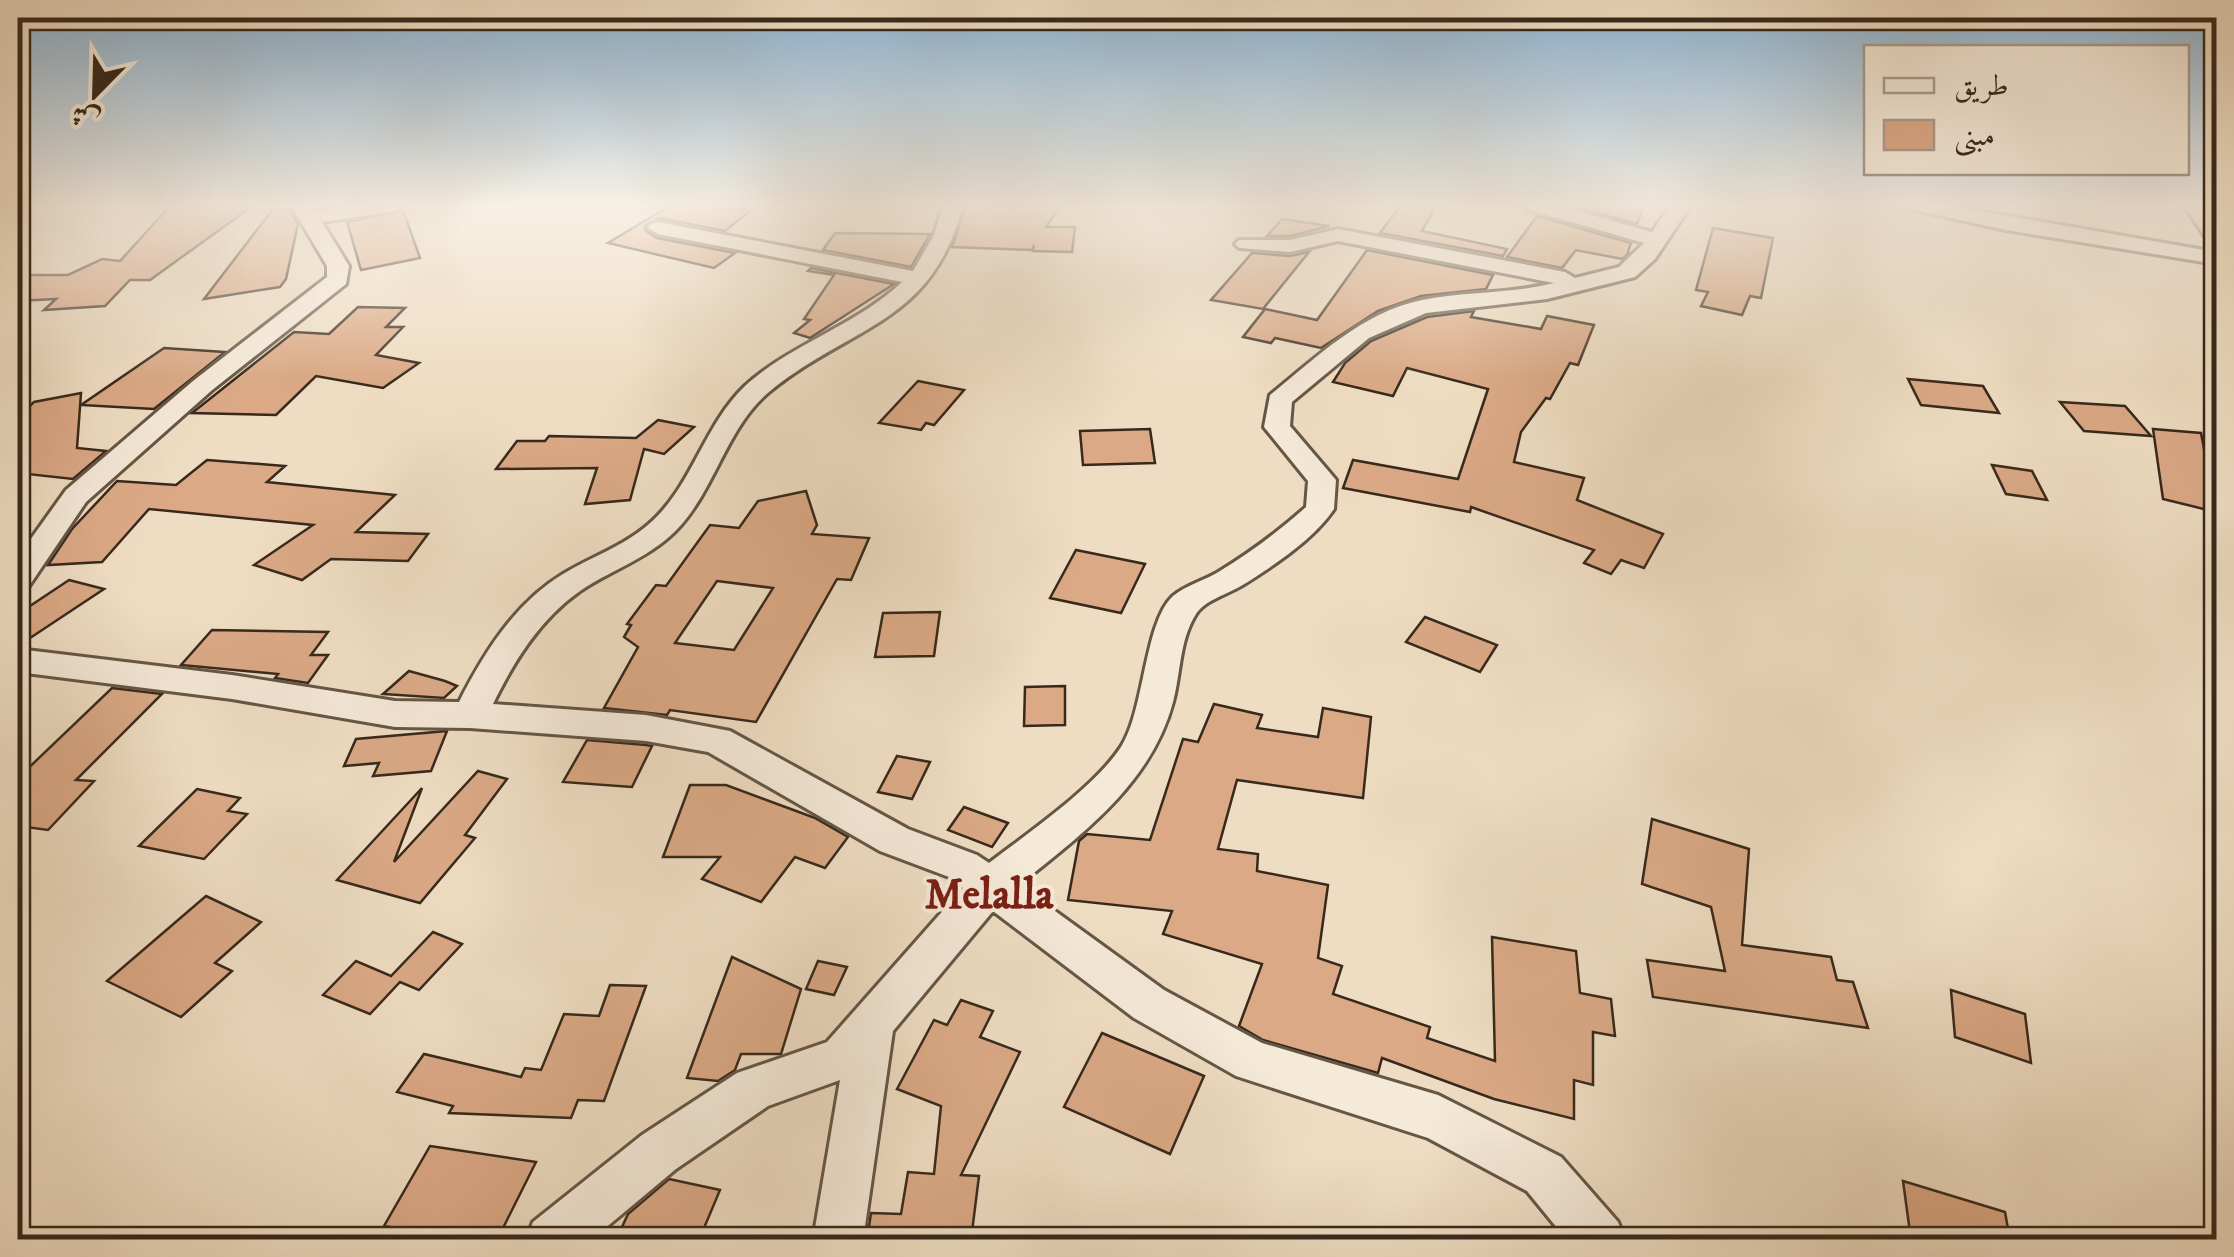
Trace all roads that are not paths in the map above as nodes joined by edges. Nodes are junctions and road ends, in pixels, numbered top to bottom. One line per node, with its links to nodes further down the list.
1 (337, 264): 8 (street)
2 (841, 264): 6 (street)
3 (931, 264): 6 (street)
4 (1487, 264): 7 (street)
5 (1635, 264): 7 (street)
6 (920, 279): 10 (street)
7 (1588, 283): 11 (street)
8 (18, 579)
9 (18, 661): 10 (street)
10 (470, 715): 11 (street)
11 (990, 886): 12 (street); 15 (street)
12 (872, 1023): 13 (street); 14 (street)
13 (551, 1240)
14 (838, 1240)
15 (1600, 1240)

